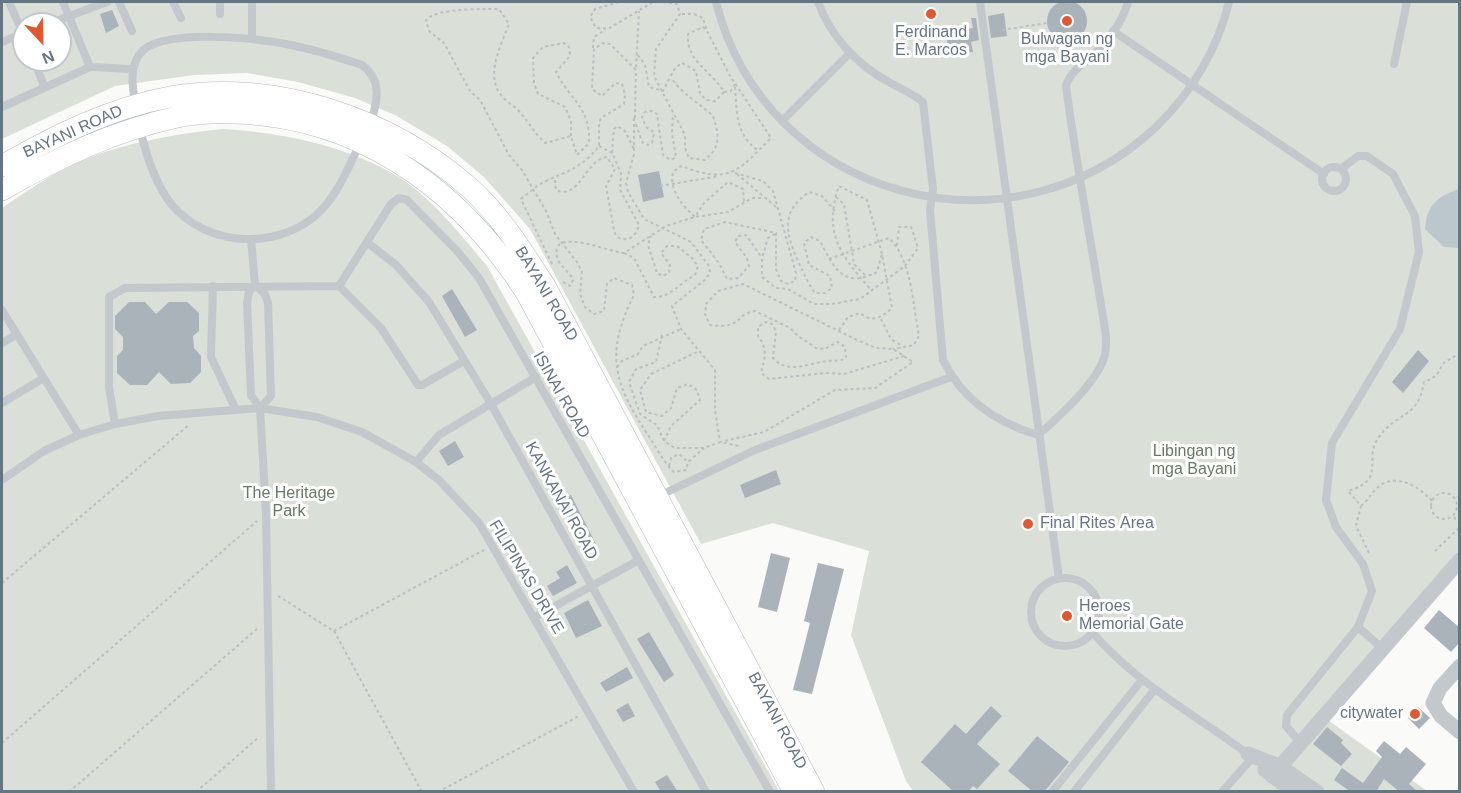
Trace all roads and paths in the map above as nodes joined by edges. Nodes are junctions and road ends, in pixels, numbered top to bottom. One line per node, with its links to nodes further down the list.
1 (107, 2): 18 (lane)
2 (118, 2): 24 (lane)
3 (173, 2): 19 (lane)
4 (220, 2): 16 (lane)
5 (252, 2): 27 (lane)
6 (619, 2): 22 (path)
7 (653, 2): 15 (path)
8 (663, 2): 17 (path)
9 (716, 2): 46 (lane)
10 (818, 2): 29 (lane)
11 (980, 2): 69 (lane)
12 (1128, 2): 26 (lane)
13 (1229, 2): 38 (lane)
14 (1407, 2): 31 (lane)
15 (639, 12): 22 (path); 30 (path)
16 (220, 14)
17 (681, 14): 25 (path); 40 (path)
18 (72, 16)
19 (181, 18)
20 (1047, 23): 23 (path)
21 (72, 24): 32 (lane)
22 (608, 28): 28 (path)
23 (1002, 30)
24 (132, 31)
25 (708, 31): 37 (path); 41 (path)
26 (1113, 31): 38 (lane); 61 (lane)
27 (252, 39): 33 (lane); 47 (lane)
28 (594, 49): 34 (path); 51 (path)
29 (850, 53): 46 (lane); 68 (lane)
30 (637, 54): 34 (path); 40 (path)
31 (1394, 64)
32 (90, 67): 33 (lane); 39 (lane)
33 (133, 69): 42 (lane)
34 (636, 70): 45 (path)
35 (39, 72): 39 (lane)
36 (672, 78): 40 (path); 41 (path); 44 (path)
37 (735, 84): 41 (path); 53 (path); 53 (path)
38 (1193, 84): 58 (lane); 61 (lane)
39 (44, 86): 43 (lane)
40 (663, 91): 44 (path)
41 (724, 93)
42 (135, 106): 47 (main road, BAYANI ROAD); 48 (street); 55 (main road, BAYANI ROAD)
43 (2, 107)
44 (673, 113): 45 (path)
45 (634, 118): 52 (path)
46 (782, 121): 68 (lane)
47 (370, 123): 50 (street); 129 (main road, BAYANI ROAD)
48 (140, 128): 50 (main road, BAYANI ROAD); 65 (main road, BAYANI ROAD); 77 (lane)
49 (571, 136): 49 (path); 64 (path)
50 (361, 142): 77 (lane); 168 (main road, BAYANI ROAD)
51 (600, 146): 54 (path); 60 (path)
52 (634, 149): 54 (path); 74 (path)
53 (759, 151): 57 (path)
54 (612, 153): 60 (path)
55 (2, 166)
56 (1341, 169): 58 (lane); 58 (lane); 146 (lane)
57 (735, 173): 59 (path); 67 (path); 71 (path)
58 (1324, 174)
59 (722, 175): 62 (path); 62 (path)
60 (554, 179): 64 (path)
61 (1080, 179): 69 (lane); 120 (lane)
62 (672, 183): 63 (path); 73 (path)
63 (660, 186)
64 (533, 189): 80 (path); 80 (path)
65 (2, 190)
66 (835, 197): 72 (path); 78 (path); 82 (path)
67 (766, 198): 70 (path); 71 (path)
68 (931, 198): 69 (lane); 111 (lane)
69 (1007, 199): 120 (lane)
70 (744, 204): 73 (path); 73 (path)
71 (778, 209): 75 (path)
72 (835, 211): 84 (path); 87 (path)
73 (695, 217): 74 (path)
74 (661, 230): 76 (path); 98 (path)
75 (776, 233): 86 (path); 86 (path)
76 (652, 235): 83 (path); 83 (path)
77 (251, 239): 92 (lane)
78 (879, 242): 81 (path); 82 (path); 85 (path)
79 (368, 243): 94 (lane, ISINAI ROAD); 108 (lane, KANKANAI ROAD); 110 (lane, ISINAI ROAD)
80 (561, 244): 83 (path); 109 (path)
81 (897, 246): 88 (path); 88 (path)
82 (850, 251): 84 (path); 89 (path)
83 (624, 253)
84 (841, 254): 87 (path); 90 (path)
85 (882, 254): 89 (path); 91 (path)
86 (762, 258): 95 (path)
87 (829, 259): 90 (path)
88 (905, 266): 91 (path); 103 (path)
89 (867, 277): 90 (path)
90 (861, 278): 95 (path)
91 (885, 280): 95 (path); 97 (path)
92 (255, 285): 93 (lane); 94 (lane); 115 (lane); 115 (lane)
93 (213, 286): 116 (lane); 118 (lane)
94 (339, 286): 108 (lane)
95 (871, 290)
96 (2, 310): 100 (lane)
97 (880, 318): 99 (path); 103 (path)
98 (681, 329): 101 (path); 105 (path)
99 (839, 330): 104 (path); 107 (path)
100 (16, 334): 102 (lane); 112 (lane)
101 (662, 335): 109 (path); 121 (path)
102 (2, 343)
103 (902, 346): 104 (path)
104 (893, 349): 107 (path)
105 (698, 351): 121 (path); 122 (path)
106 (1460, 353): 131 (path)
107 (904, 356): 122 (path)
108 (464, 361): 114 (lane, KANKANAI ROAD)
109 (616, 367): 127 (path)
110 (536, 377): 114 (lane); 137 (lane, ISINAI ROAD)
111 (951, 377): 120 (lane); 124 (lane)
112 (42, 380): 113 (lane); 119 (lane)
113 (2, 403)
114 (490, 404): 125 (lane); 142 (lane, KANKANAI ROAD)
115 (260, 408): 116 (lane, FILIPINAS DRIVE); 125 (lane, FILIPINAS DRIVE); 132 (lane)
116 (236, 410): 117 (lane, FILIPINAS DRIVE)
117 (205, 412): 118 (lane, FILIPINAS DRIVE); 141 (path)
118 (116, 424): 119 (lane, FILIPINAS DRIVE)
119 (79, 435): 128 (lane, FILIPINAS DRIVE)
120 (1038, 435): 140 (lane)
121 (664, 441): 123 (path)
122 (720, 442): 123 (path); 124 (path)
123 (704, 448): 126 (path)
124 (755, 450): 129 (lane)
125 (416, 462): 135 (lane, FILIPINAS DRIVE)
126 (688, 462): 127 (path); 127 (path)
127 (669, 466)
128 (2, 480)
129 (657, 496): 169 (main road, BAYANI ROAD)
130 (1431, 501): 131 (path); 133 (path); 133 (path)
131 (1361, 507): 139 (path)
132 (266, 513): 143 (lane); 156 (path)
133 (1453, 516): 134 (path)
134 (1460, 526): 136 (path)
135 (493, 545): 144 (lane, FILIPINAS DRIVE); 147 (path)
136 (1435, 551)
137 (639, 560): 142 (lane); 167 (lane, ISINAI ROAD)
138 (1460, 560): 149 (street)
139 (1369, 561)
140 (1059, 578): 148 (lane); 148 (lane)
141 (2, 583)
142 (593, 586): 144 (lane); 166 (lane, KANKANAI ROAD)
143 (267, 591): 145 (lane); 147 (path)
144 (535, 617): 153 (lane, FILIPINAS DRIVE)
145 (268, 620): 154 (lane); 160 (path)
146 (1359, 627): 149 (lane); 157 (lane)
147 (334, 631): 163 (path)
148 (1093, 633): 151 (lane)
149 (1382, 648): 157 (street)
150 (1460, 666): 155 (street)
151 (1141, 681): 152 (lane); 170 (lane)
152 (1154, 690): 158 (lane); 171 (lane)
153 (588, 711): 164 (path); 165 (lane, FILIPINAS DRIVE)
154 (270, 727): 161 (path); 162 (lane)
155 (1460, 732)
156 (2, 742)
157 (1300, 742): 159 (street)
158 (1251, 756): 159 (street); 172 (lane)
159 (1275, 771): 173 (street); 174 (street)
160 (69, 792)
161 (196, 792)
162 (271, 792)
163 (422, 792)
164 (438, 792)
165 (634, 792)
166 (706, 792)
167 (770, 792)
168 (794, 792)
169 (814, 792)
170 (1052, 792)
171 (1074, 792)
172 (1222, 792)
173 (1294, 792)
174 (1317, 792)

